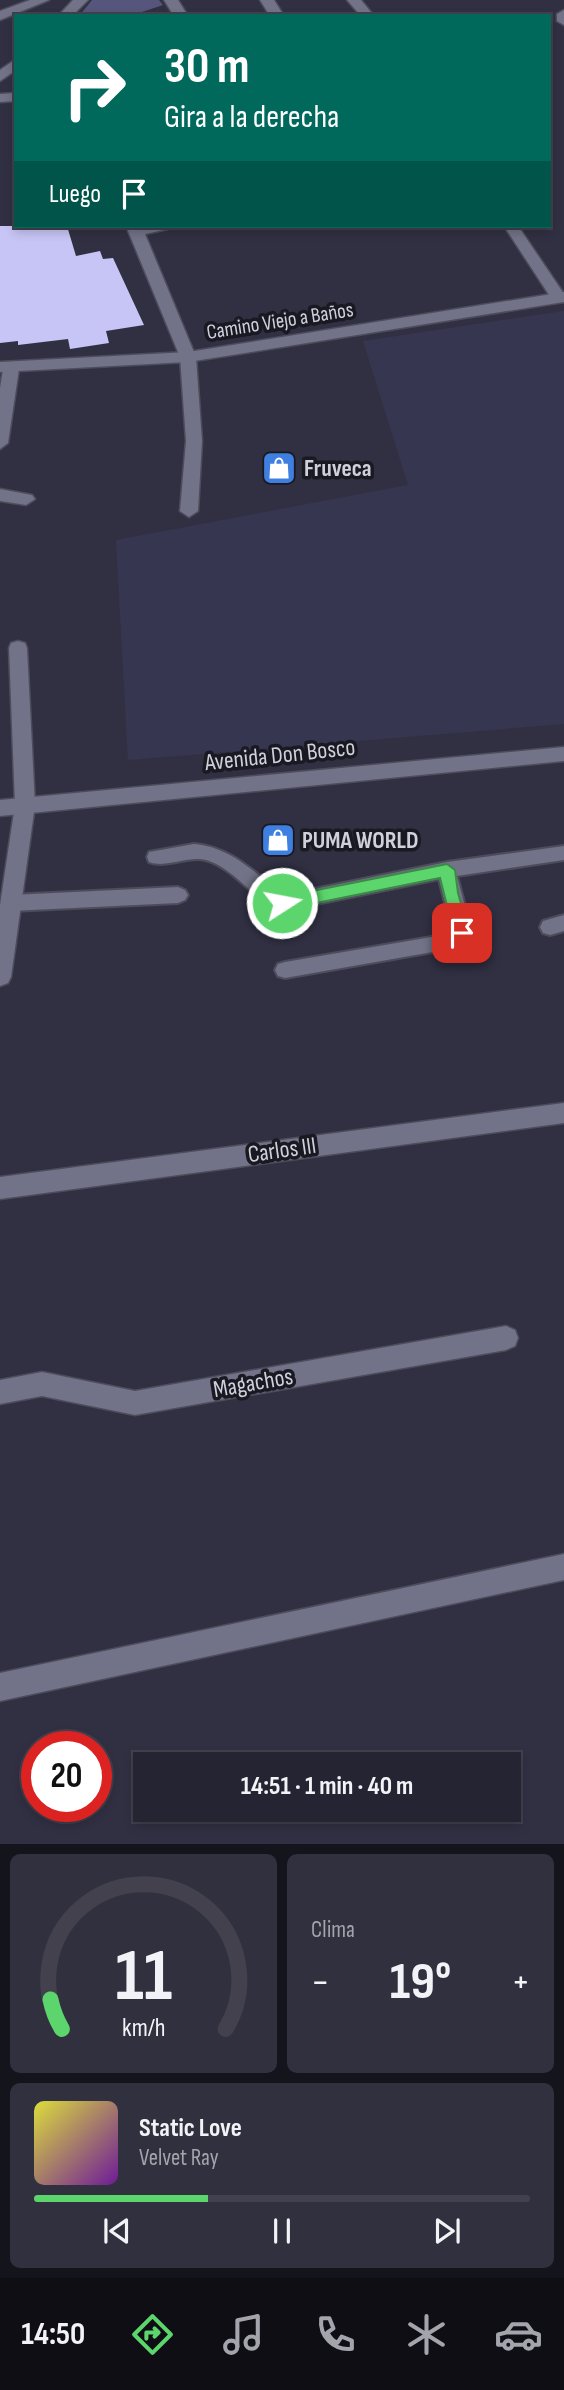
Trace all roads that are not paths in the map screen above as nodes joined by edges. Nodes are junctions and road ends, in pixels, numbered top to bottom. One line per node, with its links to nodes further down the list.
1 (42, 0): 7 (street)
2 (81, 0): 4 (street)
3 (354, 0): 5 (street)
4 (66, 14)
5 (366, 14)
6 (564, 14): 8 (street)
7 (0, 16)
8 (564, 21)
9 (14, 66): 10 (street)
10 (0, 77)
11 (512, 228): 13 (street)
12 (135, 229): 14 (street)
13 (561, 297): 14 (street, Camino Viejo a Baños)
14 (188, 357): 15 (street, Camino Viejo a Baños); 19 (street)
15 (6, 368): 16 (street)
16 (0, 443)
17 (0, 495): 18 (street)
18 (26, 499)
19 (189, 511)
20 (18, 648): 22 (street)
21 (563, 757): 22 (street, Avenida Don Bosco)
22 (25, 805): 23 (street, Avenida Don Bosco); 28 (street)
23 (0, 808)
24 (564, 853): 26 (lane)
25 (156, 857): 26 (lane)
26 (447, 870): 29 (lane)
27 (178, 895): 28 (lane)
28 (11, 903): 30 (street)
29 (285, 970)
30 (0, 977)
31 (564, 1113): 32 (street, Carlos III)
32 (0, 1188)
33 (506, 1338): 34 (street, Magachos)
34 (0, 1392)
35 (564, 1567): 36 (street)
36 (0, 1687)

